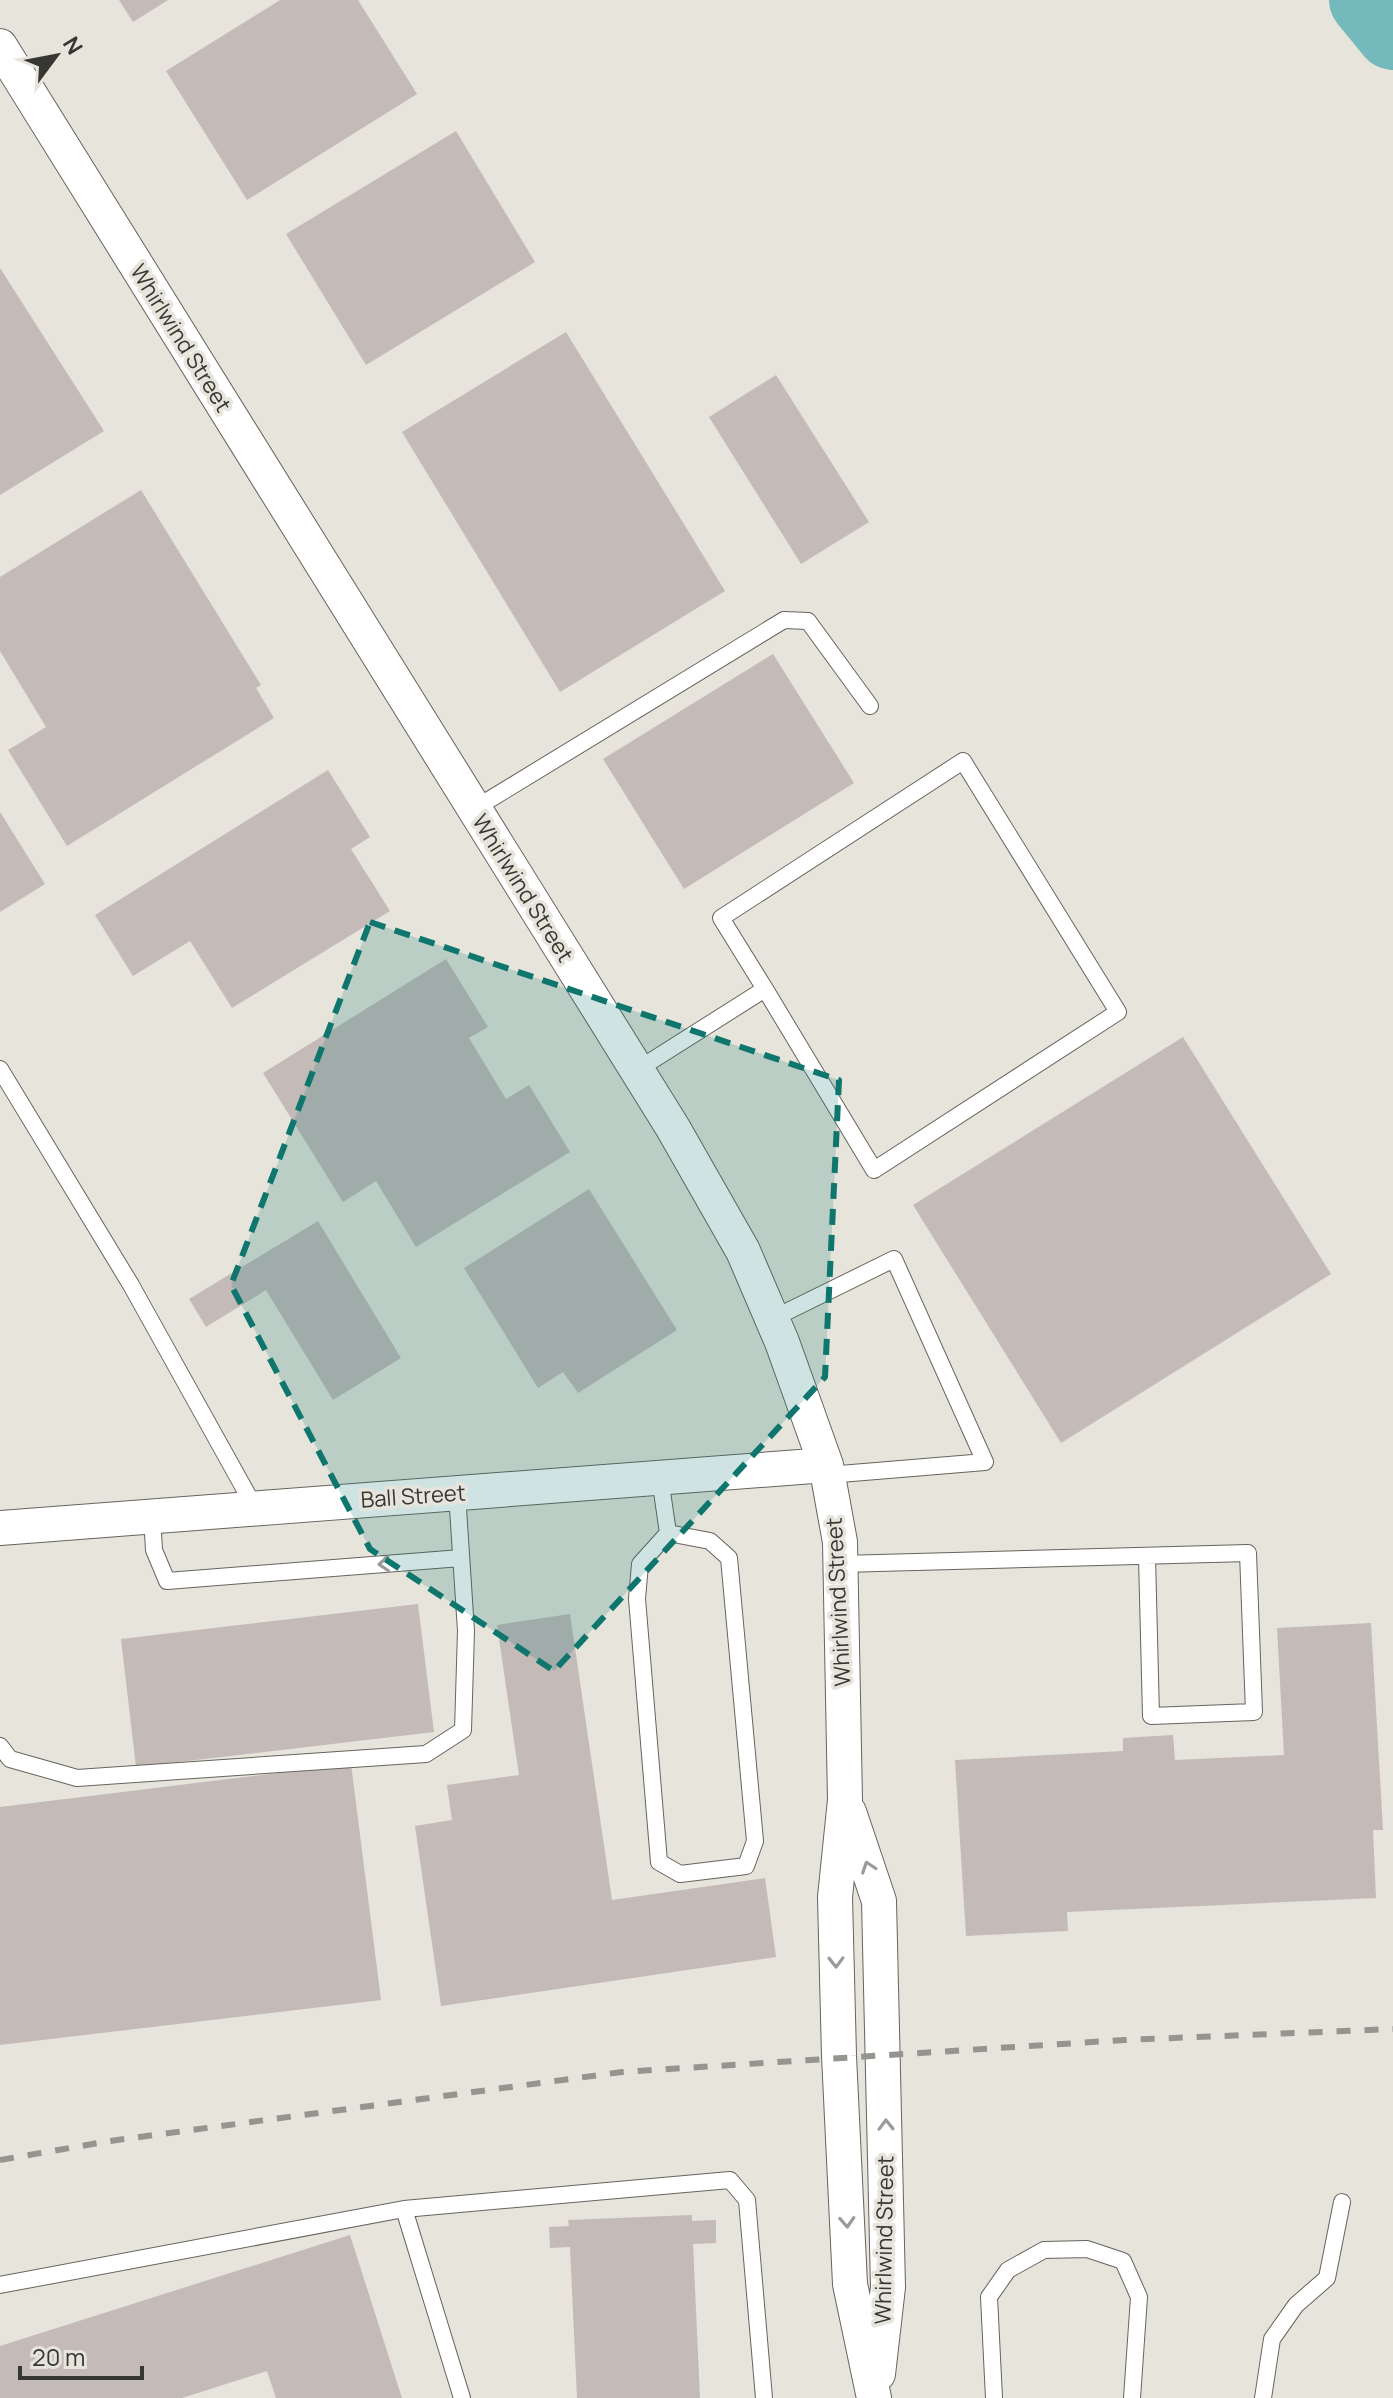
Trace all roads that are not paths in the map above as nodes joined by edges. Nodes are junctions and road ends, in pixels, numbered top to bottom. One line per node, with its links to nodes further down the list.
1 (0, 46): 3 (street, Whirlwind Street)
2 (870, 706): 3 (lane)
3 (474, 809): 6 (street, Whirlwind Street)
4 (765, 989): 4 (lane); 6 (lane)
5 (0, 1069): 11 (lane)
6 (637, 1070): 7 (street, Whirlwind Street)
7 (772, 1319): 8 (street, Whirlwind Street); 8 (lane)
8 (827, 1470): 9 (street, Ball Street); 17 (street, Whirlwind Street)
9 (660, 1478): 10 (street, Ball Street); 14 (lane)
10 (457, 1493): 11 (street, Ball Street); 16 (lane)
11 (255, 1508): 12 (street, Ball Street)
12 (152, 1516): 13 (street, Ball Street); 16 (lane, one-way to 12)
13 (0, 1528)
14 (668, 1533): 14 (lane)
15 (1147, 1557): 15 (lane); 17 (lane)
16 (461, 1558): 18 (lane)
17 (841, 1564): 19 (street, Whirlwind Street)
18 (0, 1746)
19 (845, 1800): 25 (street, Whirlwind Street, one-way to 25); 25 (street, Whirlwind Street, one-way to 19)
20 (1342, 2202): 28 (lane)
21 (404, 2209): 22 (lane); 23 (lane); 24 (lane)
22 (0, 2285)
23 (462, 2398)
24 (764, 2398)
25 (875, 2398)
26 (994, 2398): 27 (lane)
27 (1132, 2398)
28 (1263, 2398)

